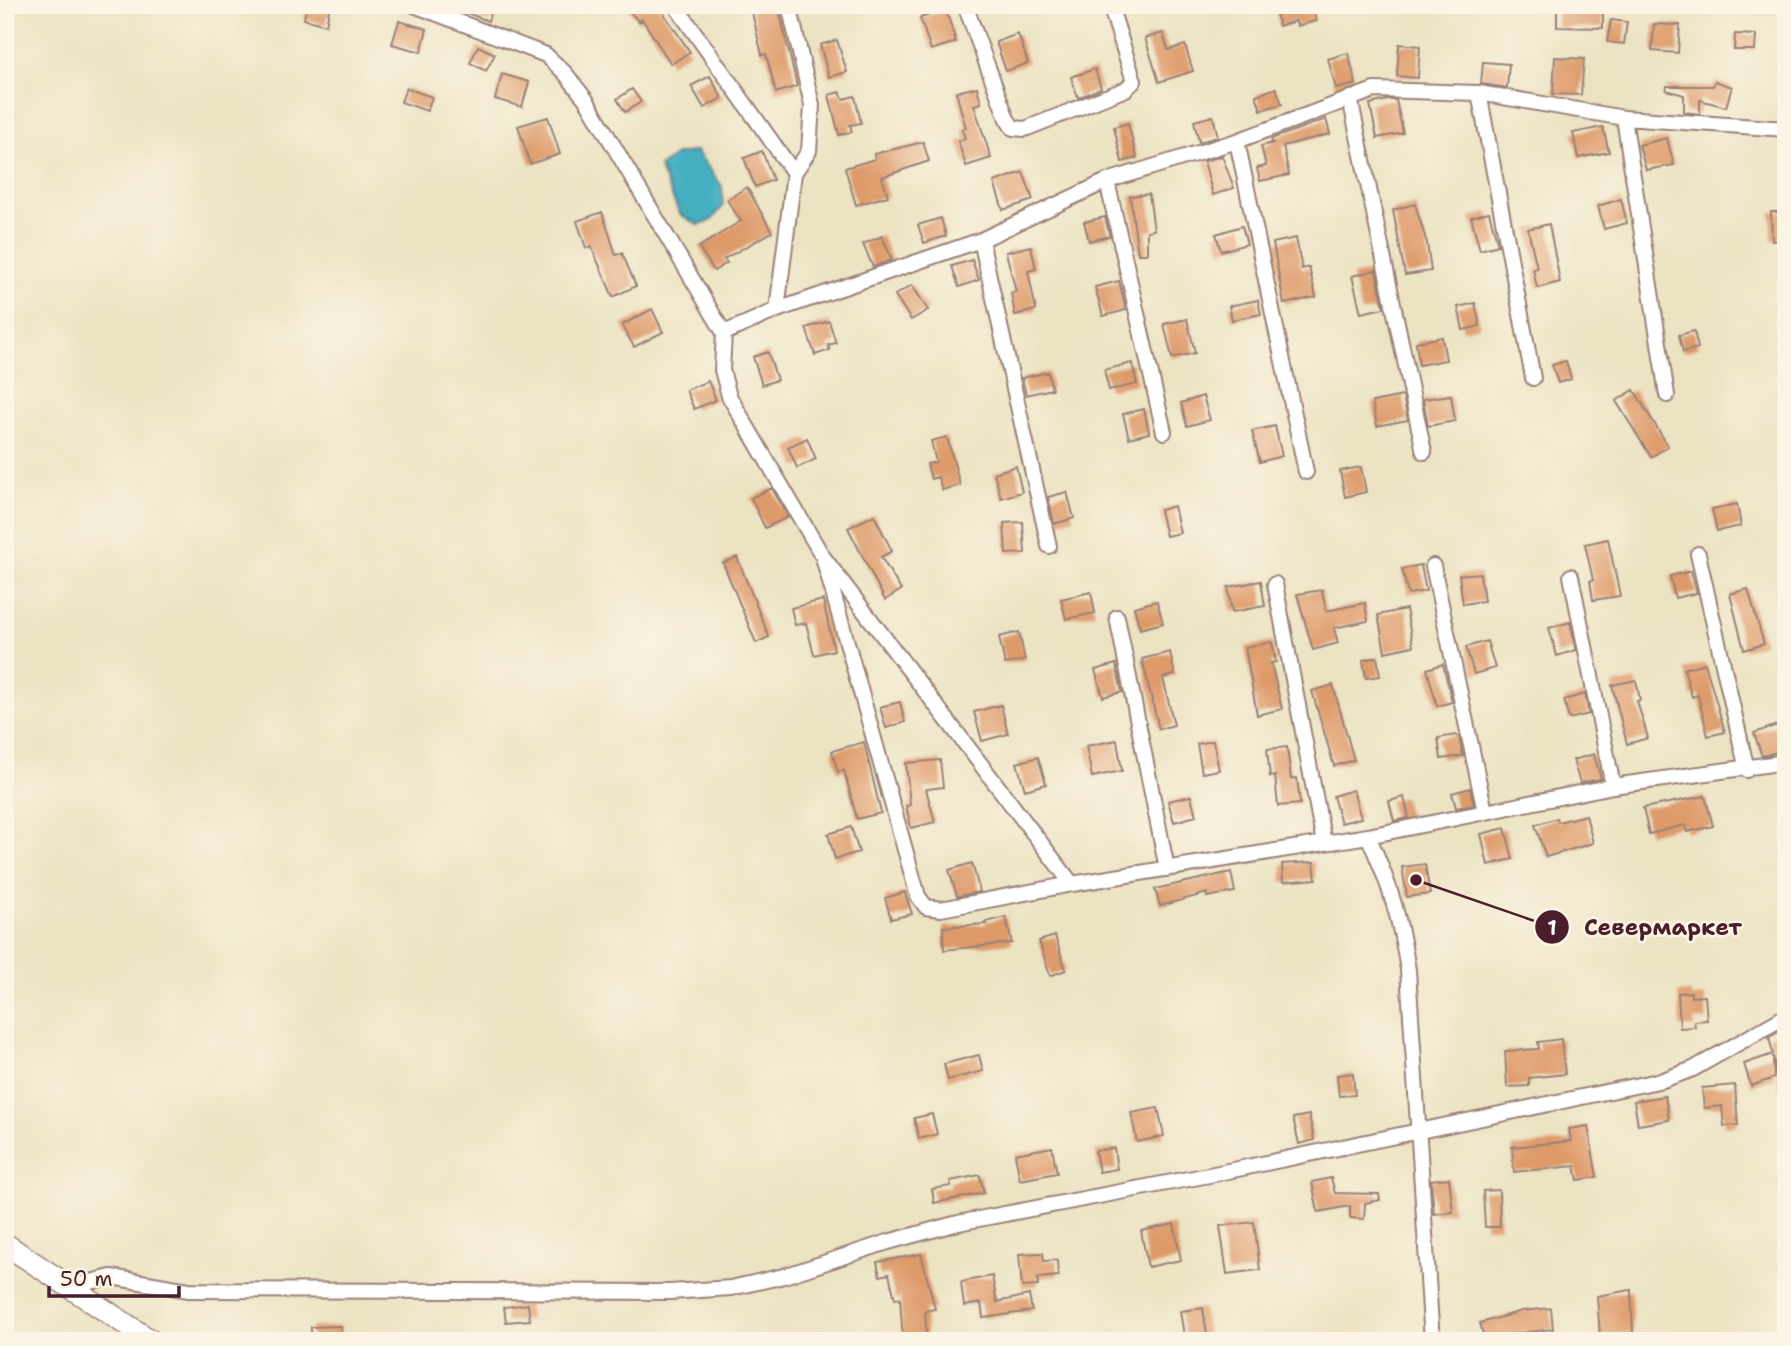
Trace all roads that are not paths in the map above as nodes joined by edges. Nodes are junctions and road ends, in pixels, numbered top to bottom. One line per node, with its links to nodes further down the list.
1 (414, 5): 15 (street)
2 (675, 5): 11 (street)
3 (789, 5): 11 (street)
4 (965, 5): 5 (street)
5 (1110, 5)
6 (1479, 93): 7 (street); 8 (street); 16 (street)
7 (1350, 98): 10 (street); 19 (street)
8 (1623, 118): 9 (street); 17 (street)
9 (1786, 129)
10 (1237, 141): 12 (street); 20 (street)
11 (794, 173): 14 (street)
12 (1107, 181): 13 (street); 18 (street)
13 (981, 240): 14 (street); 21 (street)
14 (777, 310): 15 (street)
15 (724, 333): 23 (street)
16 (1533, 378)
17 (1667, 395)
18 (1164, 432)
19 (1424, 452)
20 (1306, 472)
21 (1049, 546)
22 (1698, 554): 29 (street)
23 (823, 557): 35 (street); 35 (street)
24 (1433, 566): 31 (street)
25 (1571, 576): 30 (street)
26 (1275, 584): 33 (street)
27 (1117, 617): 34 (street)
28 (1786, 762): 29 (street)
29 (1747, 770): 30 (street)
30 (1613, 786): 31 (street)
31 (1485, 812): 32 (street)
32 (1368, 836): 33 (street); 37 (street)
33 (1324, 843): 34 (street)
34 (1167, 869): 35 (street)
35 (1072, 884)
36 (1786, 1016): 37 (street)
37 (1419, 1129): 39 (street); 41 (street)
38 (5, 1244): 39 (street)
39 (71, 1287): 40 (street)
40 (151, 1341)
41 (1432, 1341)

